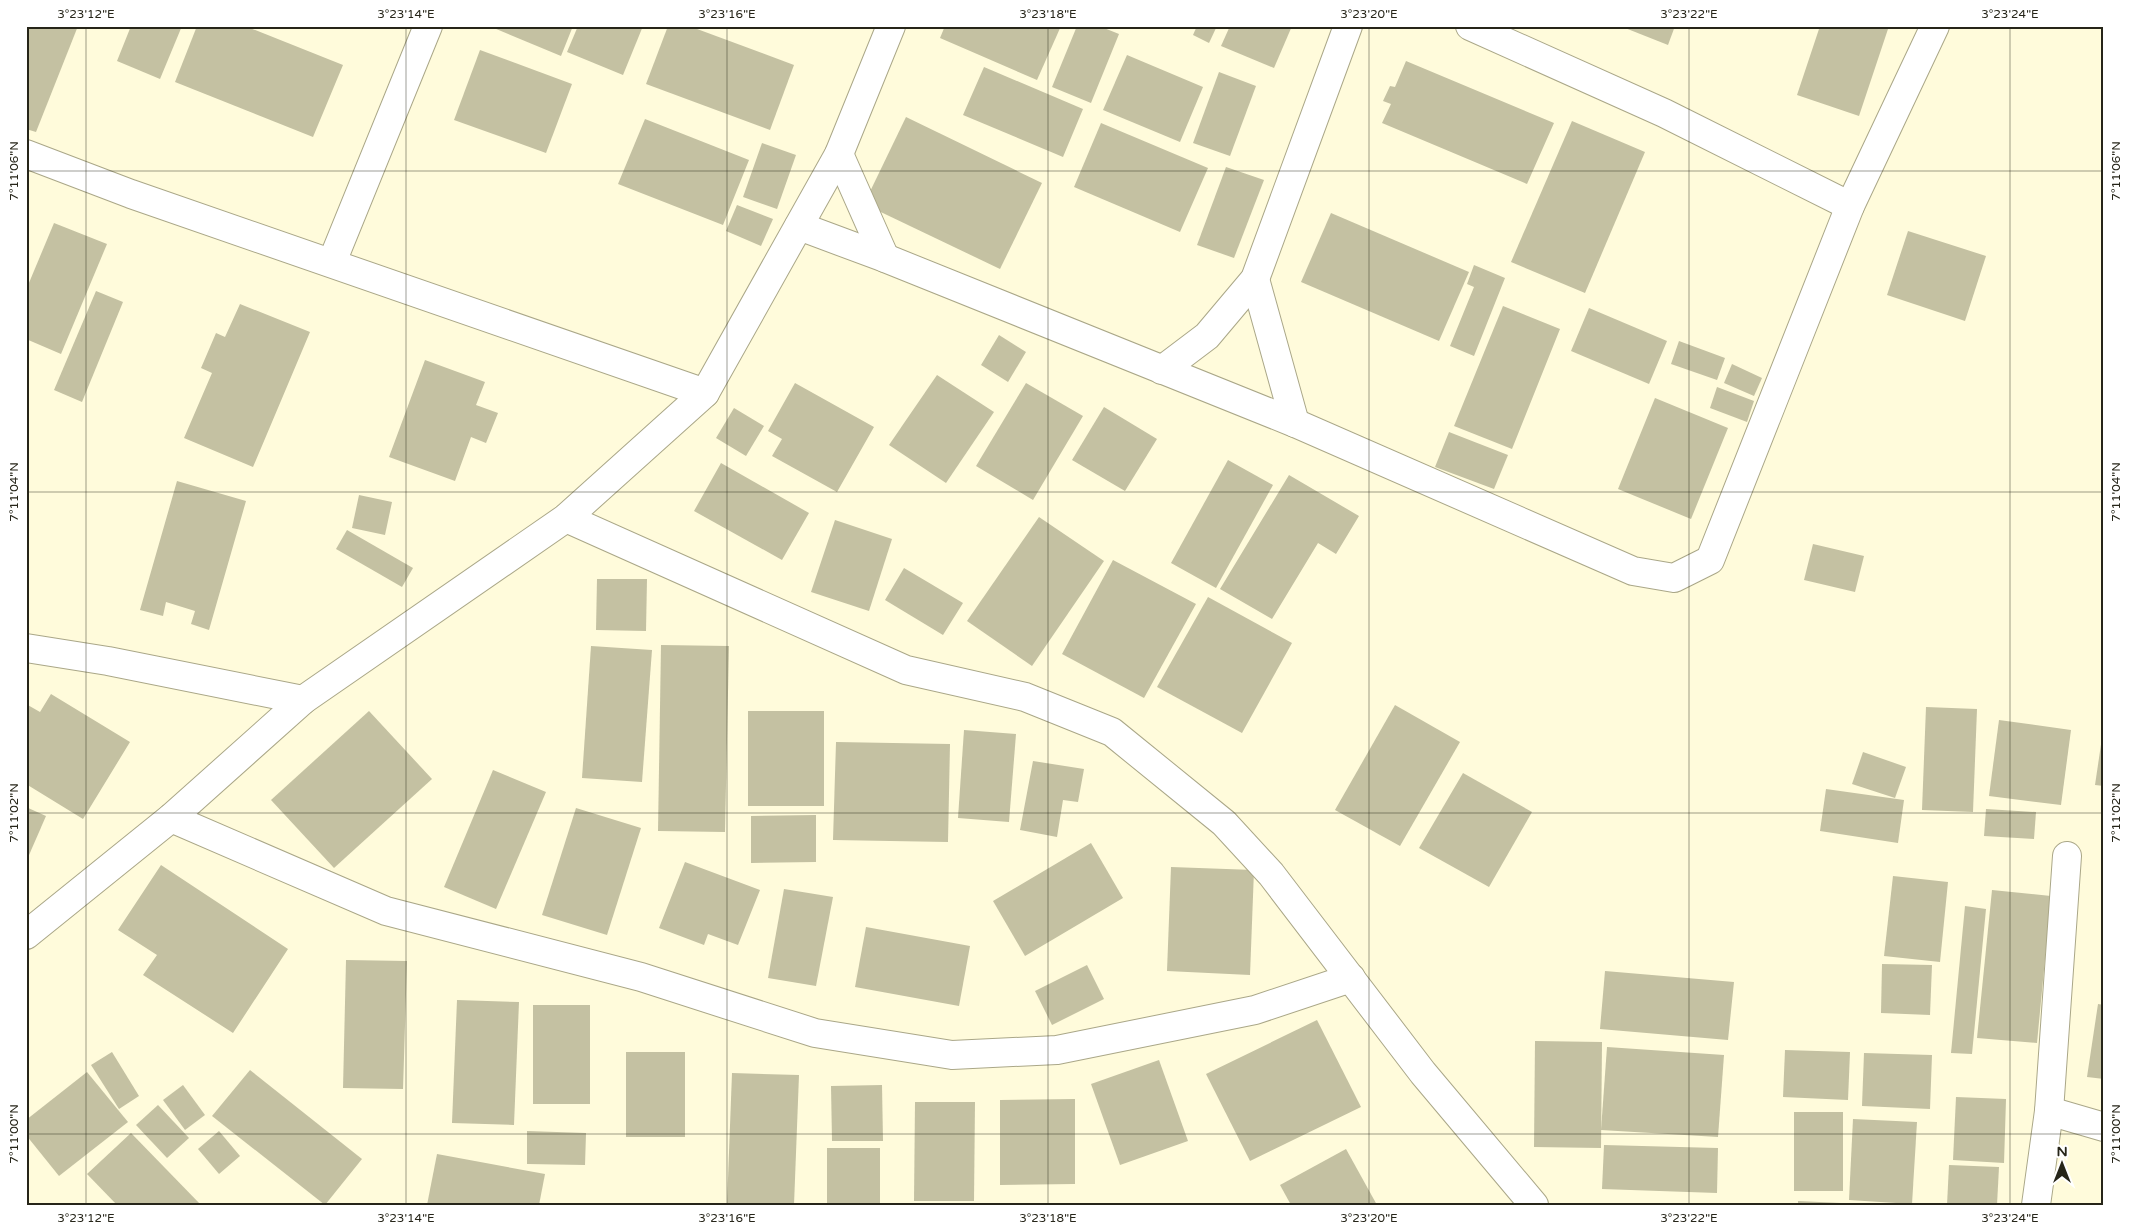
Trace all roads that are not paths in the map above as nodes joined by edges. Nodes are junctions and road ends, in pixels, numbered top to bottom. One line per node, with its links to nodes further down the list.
1 (428, 26): 11 (street)
2 (891, 26): 7 (street)
3 (1348, 26): 12 (street)
4 (1470, 26): 8 (street)
5 (1935, 26): 8 (street)
6 (26, 154): 11 (street)
7 (839, 154): 9 (street); 10 (street)
8 (1850, 206): 15 (street)
9 (799, 226): 10 (street); 14 (street)
10 (885, 258): 13 (street)
11 (332, 262): 14 (street)
12 (1255, 279): 13 (street); 15 (street)
13 (1162, 370): 15 (street)
14 (705, 393): 16 (street)
15 (1295, 423)
16 (566, 518): 18 (street); 22 (street)
17 (26, 648): 18 (street)
18 (303, 700): 19 (street)
19 (171, 818): 21 (street); 22 (street)
20 (2067, 856): 23 (street)
21 (26, 935)
22 (1351, 978): 25 (street)
23 (2049, 1110): 24 (street); 26 (street)
24 (2104, 1127)
25 (1534, 1205)
26 (2036, 1205)

